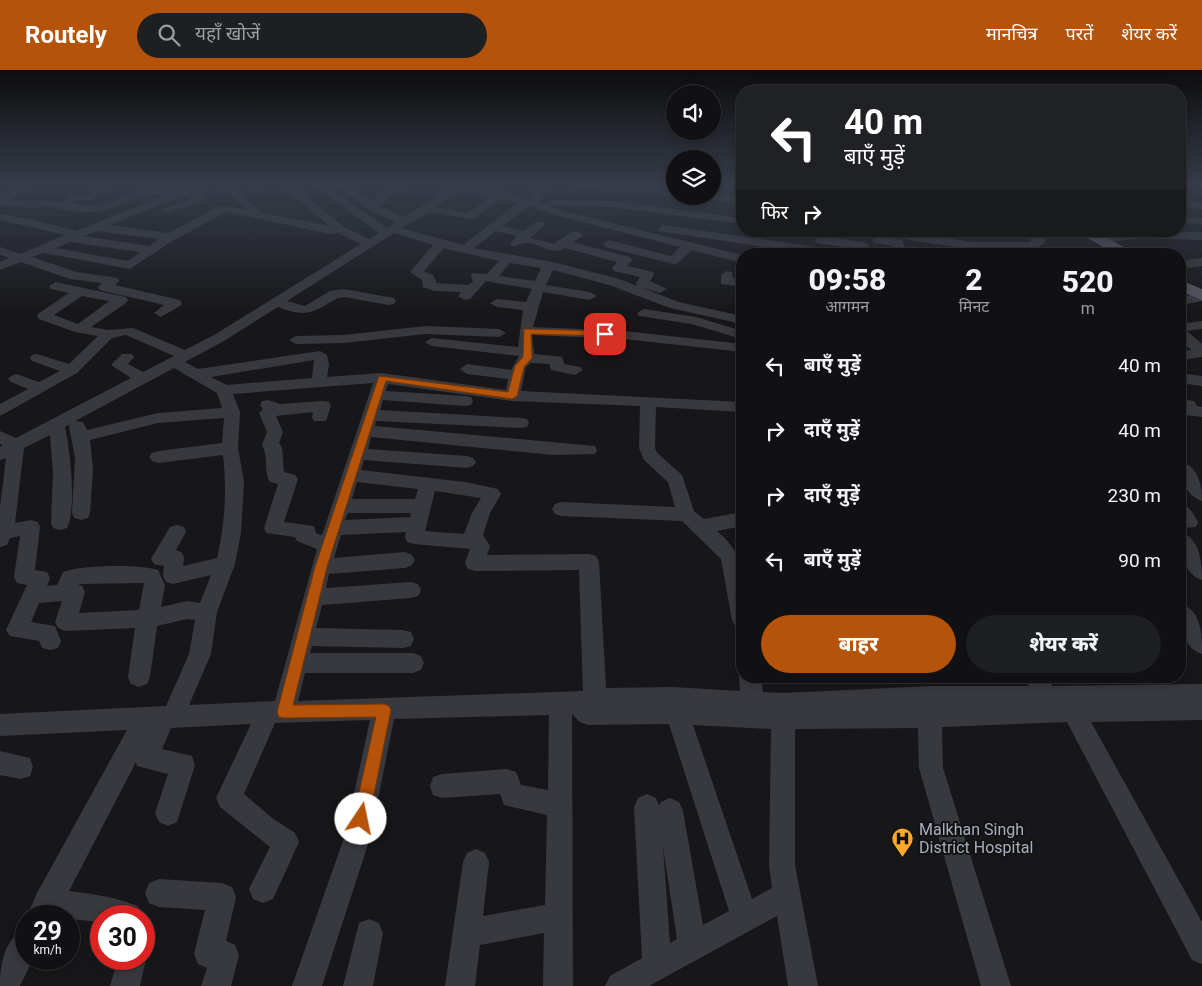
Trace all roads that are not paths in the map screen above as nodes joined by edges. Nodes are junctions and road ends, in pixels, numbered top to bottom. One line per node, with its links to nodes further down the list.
1 (45, 227): 14 (street)
2 (95, 227): 14 (street)
3 (116, 227): 15 (street)
4 (189, 227): 15 (street)
5 (313, 227): 12 (street)
6 (337, 227): 12 (street)
7 (494, 227): 13 (street); 40 (street)
8 (514, 227): 13 (street)
9 (525, 227): 16 (street)
10 (613, 227): 32 (street)
11 (395, 228): 29 (street); 30 (street)
12 (340, 229): 29 (street)
13 (511, 231): 16 (street)
14 (73, 236): 39 (street); 41 (street)
15 (170, 237): 41 (street)
16 (523, 237): 32 (street); 46 (street)
17 (772, 237): 28 (street)
18 (777, 237): 28 (street)
19 (860, 237): 37 (street)
20 (917, 237): 38 (street)
21 (926, 237): 34 (street)
22 (970, 237): 34 (street)
23 (1038, 237): 34 (street)
24 (1086, 237): 35 (main road)
25 (1092, 237): 35 (main road)
26 (1147, 237): 35 (street)
27 (1171, 237): 31 (street)
28 (789, 241): 33 (street); 36 (street)
29 (369, 243): 65 (street)
30 (441, 244): 40 (street); 60 (street)
31 (1200, 244)
32 (688, 246): 44 (street)
33 (864, 246)
34 (971, 246)
35 (1109, 247)
36 (815, 248)
37 (900, 248)
38 (925, 248)
39 (44, 249): 41 (street); 45 (street)
40 (465, 249): 46 (street)
41 (151, 250)
42 (0, 251): 45 (street)
43 (572, 251): 69 (street)
44 (736, 257)
45 (21, 258): 50 (street); 70 (street)
46 (502, 258): 49 (street); 52 (street)
47 (1202, 262): 48 (street)
48 (1186, 264)
49 (549, 265): 56 (street); 67 (street)
50 (0, 266)
51 (726, 275): 54 (street)
52 (490, 278): 56 (street); 60 (street)
53 (1186, 281): 58 (main road)
54 (736, 282)
55 (56, 286): 59 (street)
56 (538, 286): 61 (street); 68 (street)
57 (1186, 287): 62 (main road)
58 (1202, 289)
59 (80, 291): 77 (street); 77 (street)
60 (467, 293)
61 (590, 296)
62 (1202, 296): 63 (street)
63 (1186, 300)
64 (389, 301): 65 (street)
65 (276, 302): 90 (street)
66 (497, 303): 68 (street)
67 (675, 305): 72 (street); 73 (street)
68 (531, 307): 76 (street)
69 (736, 309)
70 (161, 313)
71 (644, 313): 73 (street)
72 (736, 319)
73 (691, 320): 81 (street)
74 (474, 322): 76 (street)
75 (1202, 325): 78 (street)
76 (515, 328): 79 (street); 84 (street); 86 (street)
77 (80, 329): 80 (street)
78 (1186, 329)
79 (426, 330): 83 (street); 86 (street)
80 (108, 334): 90 (street); 92 (street)
81 (736, 334)
82 (1186, 336): 85 (street)
83 (296, 340)
84 (736, 347)
85 (1202, 353): 87 (street)
86 (526, 355): 94 (street); 97 (street)
87 (1186, 355)
88 (127, 357): 98 (street)
89 (37, 358): 92 (street)
90 (180, 359): 95 (street); 98 (street)
91 (467, 369): 97 (street)
92 (72, 370): 104 (street)
93 (268, 370): 96 (street)
94 (575, 370)
95 (198, 374): 96 (street); 102 (street)
96 (320, 374): 99 (street); 102 (street); 105 (street)
97 (517, 375): 107 (street)
98 (144, 378): 115 (street)
99 (382, 378): 106 (street); 107 (street)
100 (16, 379): 104 (street)
101 (1202, 380): 103 (street)
102 (228, 384): 105 (street); 113 (street)
103 (1186, 387)
104 (41, 388): 112 (street)
105 (258, 389): 111 (street)
106 (377, 396): 107 (street); 119 (street)
107 (518, 400): 109 (street)
108 (1186, 400): 114 (street)
109 (648, 401): 110 (street); 139 (street)
110 (736, 407)
111 (278, 409): 116 (street); 146 (street)
112 (0, 411)
113 (232, 412): 123 (street); 125 (street)
114 (1202, 412)
115 (73, 416): 121 (street); 123 (street)
116 (320, 417)
117 (1186, 420): 118 (street)
118 (1202, 422)
119 (369, 423): 120 (street); 126 (street); 128 (street)
120 (521, 423)
121 (56, 424): 124 (street); 141 (street)
122 (0, 437): 124 (street)
123 (81, 437): 138 (street)
124 (16, 445): 127 (street); 145 (street)
125 (230, 448): 129 (street); 150 (street)
126 (589, 450)
127 (0, 454)
128 (358, 454): 130 (street); 131 (street)
129 (158, 457)
130 (467, 462)
131 (352, 475): 133 (street); 135 (street)
132 (1186, 475): 134 (street)
133 (428, 484): 136 (street); 171 (street)
134 (1202, 494)
135 (341, 506): 136 (street); 146 (street)
136 (421, 506): 142 (street)
137 (561, 509): 139 (street)
138 (81, 513)
139 (686, 514): 143 (street)
140 (736, 520): 143 (street)
141 (60, 523)
142 (417, 524): 146 (street); 147 (street)
143 (699, 527): 153 (street)
144 (178, 532): 150 (street)
145 (1, 536): 156 (street)
146 (331, 537): 151 (street)
147 (468, 542)
148 (1186, 548): 152 (street)
149 (405, 560): 151 (street)
150 (225, 564): 158 (street)
151 (321, 567): 157 (street)
152 (1202, 572)
153 (736, 588)
154 (411, 590): 157 (street)
155 (64, 593): 156 (street); 159 (street); 159 (street)
156 (32, 595): 163 (street)
157 (314, 597): 161 (street)
158 (207, 612): 159 (street); 179 (street)
159 (148, 619): 167 (street)
160 (1186, 621): 164 (street)
161 (304, 637): 162 (street); 165 (street)
162 (403, 639)
163 (50, 641)
164 (1202, 646)
165 (298, 663): 166 (street); 178 (street)
166 (413, 663)
167 (139, 677)
168 (751, 683): 172 (street)
169 (1055, 695): 170 (street); 174 (street); 174 (street); 175 (street); 194 (street)
170 (1202, 695)
171 (577, 702): 173 (street); 176 (street); 182 (street)
172 (753, 703): 173 (street); 177 (street)
173 (675, 706): 177 (street); 190 (street)
174 (932, 707): 177 (street); 207 (street)
175 (1202, 709)
176 (384, 710): 178 (street); 201 (street)
177 (782, 711): 187 (street)
178 (276, 712): 179 (street); 185 (street)
179 (161, 717): 180 (street); 183 (street); 188 (street)
180 (0, 725)
181 (442, 786): 182 (street)
182 (558, 804): 189 (street)
183 (168, 813)
184 (476, 862): 192 (street)
185 (263, 889)
186 (159, 893): 200 (street)
187 (787, 895): 190 (street); 206 (street)
188 (47, 905)
189 (558, 917): 192 (street); 204 (street)
190 (745, 918): 193 (street)
191 (369, 933): 202 (street)
192 (466, 933): 203 (street)
193 (692, 947): 196 (street); 196 (street)
194 (1202, 950)
195 (15, 964): 198 (street)
196 (657, 966): 205 (street)
197 (129, 970): 199 (street)
198 (4, 986)
199 (124, 986)
200 (216, 986)
201 (307, 986)
202 (358, 986)
203 (460, 986)
204 (558, 986)
205 (620, 986)
206 (804, 986)
207 (996, 986)

